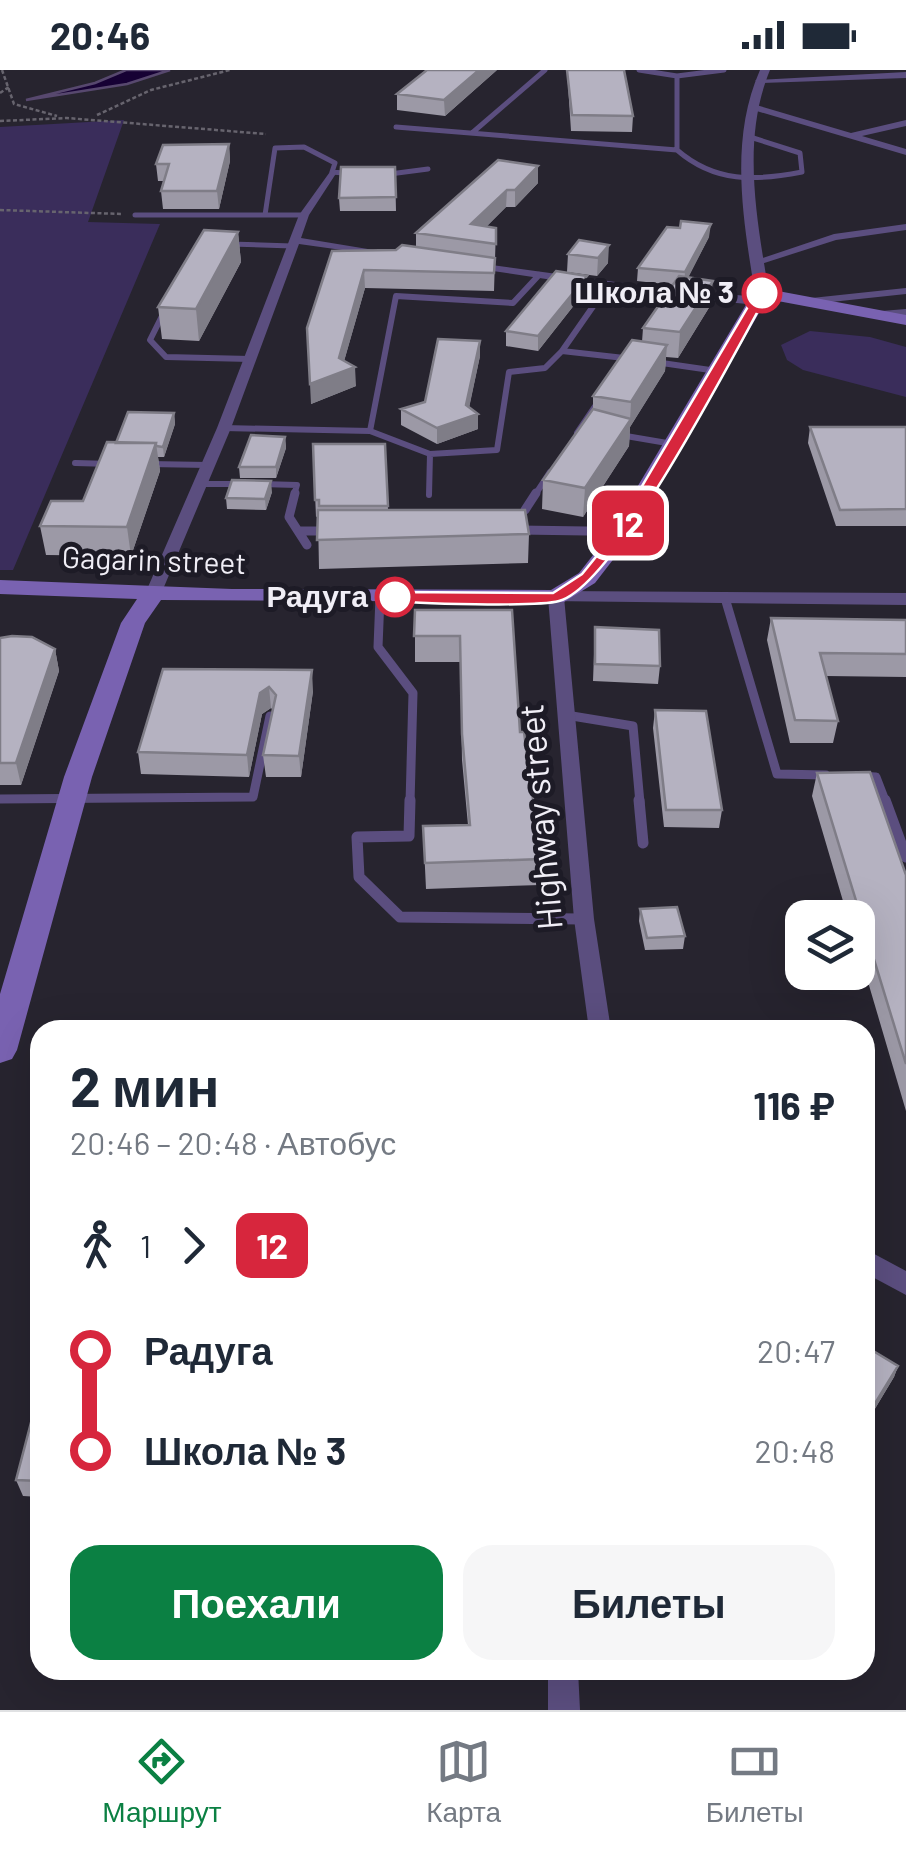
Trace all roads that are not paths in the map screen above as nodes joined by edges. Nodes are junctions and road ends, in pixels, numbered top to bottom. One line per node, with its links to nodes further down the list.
1 (545, 70): 10 (lane)
2 (638, 70): 6 (lane)
3 (724, 70): 6 (lane)
4 (762, 75): 5 (street); 7 (street)
5 (906, 75)
6 (677, 76): 13 (lane)
7 (753, 107): 11 (street); 12 (street)
8 (906, 123): 11 (street)
9 (396, 127): 10 (lane)
10 (472, 133): 13 (lane)
11 (852, 135): 14 (street)
12 (750, 137): 17 (street); 17 (lane)
13 (677, 150): 17 (lane)
14 (906, 152)
15 (428, 169): 16 (lane)
16 (332, 172): 18 (lane); 20 (street)
17 (750, 182): 25 (street)
18 (265, 214): 19 (lane); 20 (lane)
19 (133, 215)
20 (304, 215): 22 (street)
21 (906, 227): 25 (street)
22 (294, 243): 23 (lane); 24 (street); 41 (street)
23 (218, 244)
24 (407, 256)
25 (758, 262): 31 (street)
26 (463, 264): 27 (street)
27 (539, 274): 28 (street); 47 (lane)
28 (608, 285): 30 (street); 39 (lane)
29 (906, 292): 32 (lane)
30 (670, 293): 31 (street); 34 (lane)
31 (760, 297): 32 (main road); 42 (main road)
32 (808, 301): 36 (main road)
33 (166, 308): 41 (lane)
34 (660, 309)
35 (906, 312): 36 (lane)
36 (880, 315): 37 (main road)
37 (906, 320)
38 (638, 342): 40 (lane)
39 (562, 351): 40 (lane); 52 (lane)
40 (627, 358): 42 (lane); 43 (lane)
41 (250, 359): 45 (street)
42 (718, 371): 51 (main road)
43 (618, 372)
44 (608, 386): 46 (lane)
45 (224, 428): 47 (lane); 55 (street)
46 (580, 428): 48 (lane); 50 (lane)
47 (370, 431): 52 (lane)
48 (599, 432)
49 (618, 435): 51 (lane)
50 (569, 445)
51 (676, 445): 62 (main road)
52 (430, 454): 57 (lane)
53 (558, 461): 58 (lane)
54 (75, 463): 55 (lane)
55 (208, 465): 56 (street)
56 (200, 484): 60 (lane); 65 (street)
57 (429, 496)
58 (525, 510)
59 (507, 530): 62 (lane)
60 (298, 531): 61 (lane); 63 (lane)
61 (336, 531)
62 (618, 539): 67 (main road)
63 (307, 545)
64 (0, 588): 65 (main road, Gagarin street)
65 (153, 594): 66 (main road, Gagarin street); 73 (main road)
66 (380, 597): 67 (main road, Gagarin street); 76 (lane)
67 (556, 598): 68 (street, Gagarin street); 70 (street, Highway street)
68 (725, 598): 69 (street, Gagarin street); 75 (lane)
69 (906, 599)
70 (566, 715): 74 (lane); 76 (street, Highway street)
71 (270, 716): 73 (lane)
72 (0, 799): 73 (lane)
73 (72, 800): 78 (main road)
74 (643, 842)
75 (906, 857)
76 (584, 919): 77 (street, Highway street)
77 (599, 1020)
78 (0, 1050)
79 (875, 1266): 80 (street)
80 (906, 1284)
81 (563, 1680): 82 (street)
82 (564, 1710)

